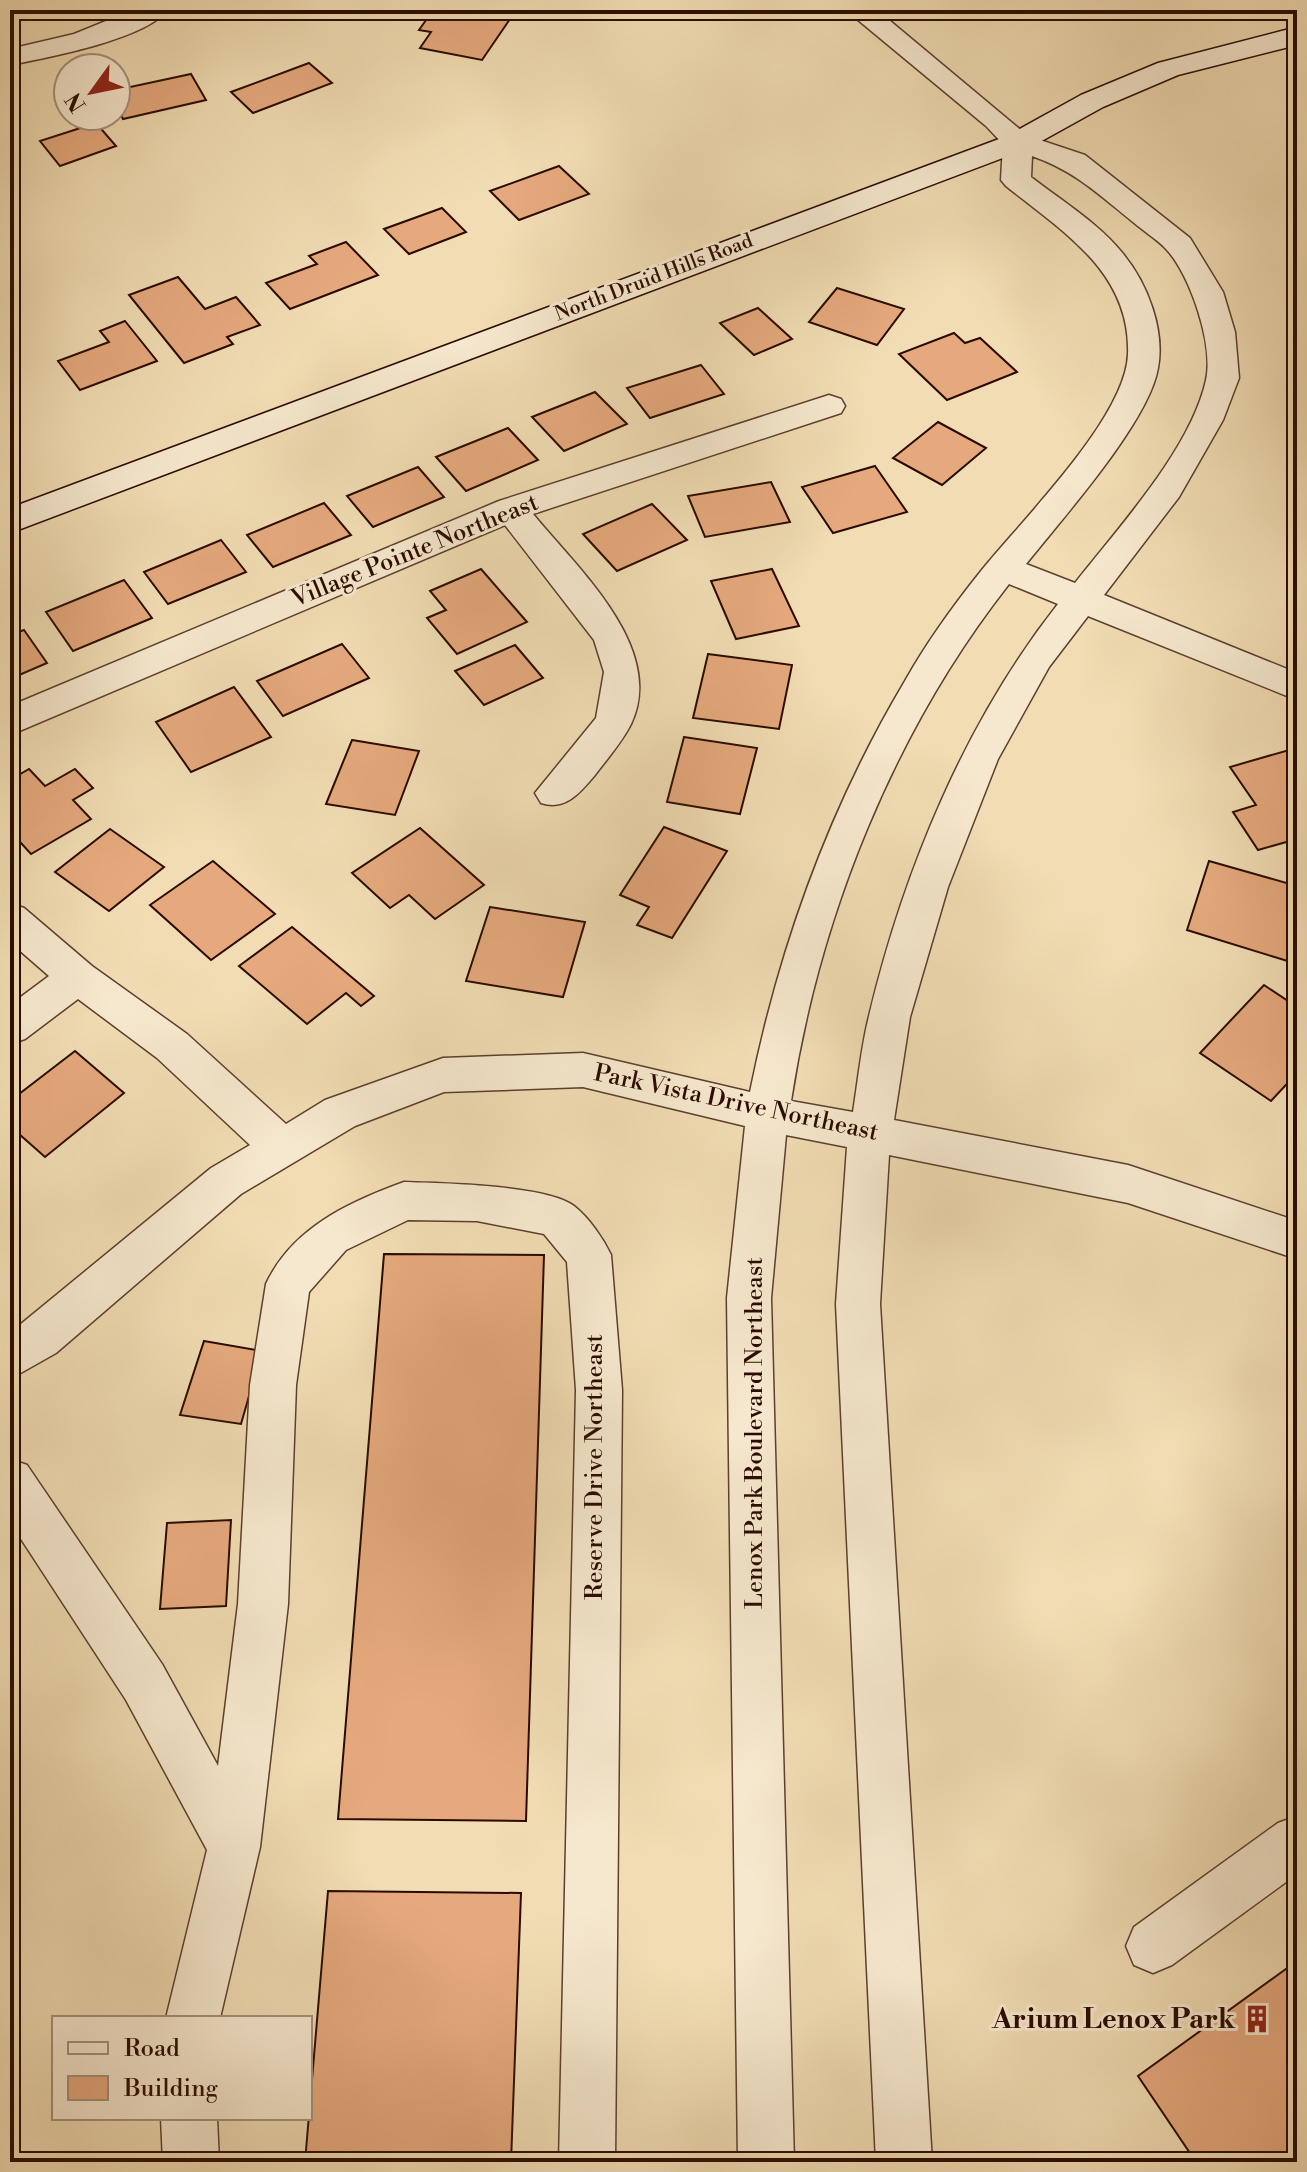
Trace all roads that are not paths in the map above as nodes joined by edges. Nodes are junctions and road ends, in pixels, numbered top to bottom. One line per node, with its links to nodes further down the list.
1 (153, 10): 4 (street)
2 (860, 10): 5 (street)
3 (1297, 36): 5 (main road, North Druid Hills Road)
4 (10, 57)
5 (1018, 142): 8 (main road, North Druid Hills Road); 9 (street, Lenox Park Boulevard Northeast); 10 (street)
6 (829, 406): 7 (street, Village Pointe Northeast)
7 (511, 509): 12 (street, Village Pointe Northeast); 13 (street)
8 (10, 521)
9 (1003, 568): 10 (street); 17 (street, Lenox Park Boulevard Northeast)
10 (1080, 598): 11 (street); 18 (street)
11 (1297, 687)
12 (10, 721)
13 (554, 793)
14 (10, 919): 15 (street)
15 (78, 977): 16 (street); 19 (street)
16 (10, 1027)
17 (769, 1114): 18 (street, Park Vista Drive Northeast); 19 (street, Park Vista Drive Northeast); 30 (street, Lenox Park Boulevard Northeast)
18 (872, 1134): 20 (street, Park Vista Drive Northeast); 31 (street)
19 (283, 1148): 21 (street, Park Vista Drive Northeast)
20 (1297, 1240)
21 (10, 1358)
22 (10, 1481): 24 (street)
23 (1297, 1842): 25 (street)
24 (234, 1847): 26 (street, Reserve Drive Northeast); 29 (street, Reserve Drive Northeast)
25 (1153, 1946)
26 (193, 2016)
27 (189, 2120): 28 (street)
28 (191, 2162)
29 (587, 2162)
30 (766, 2162)
31 (904, 2162)

